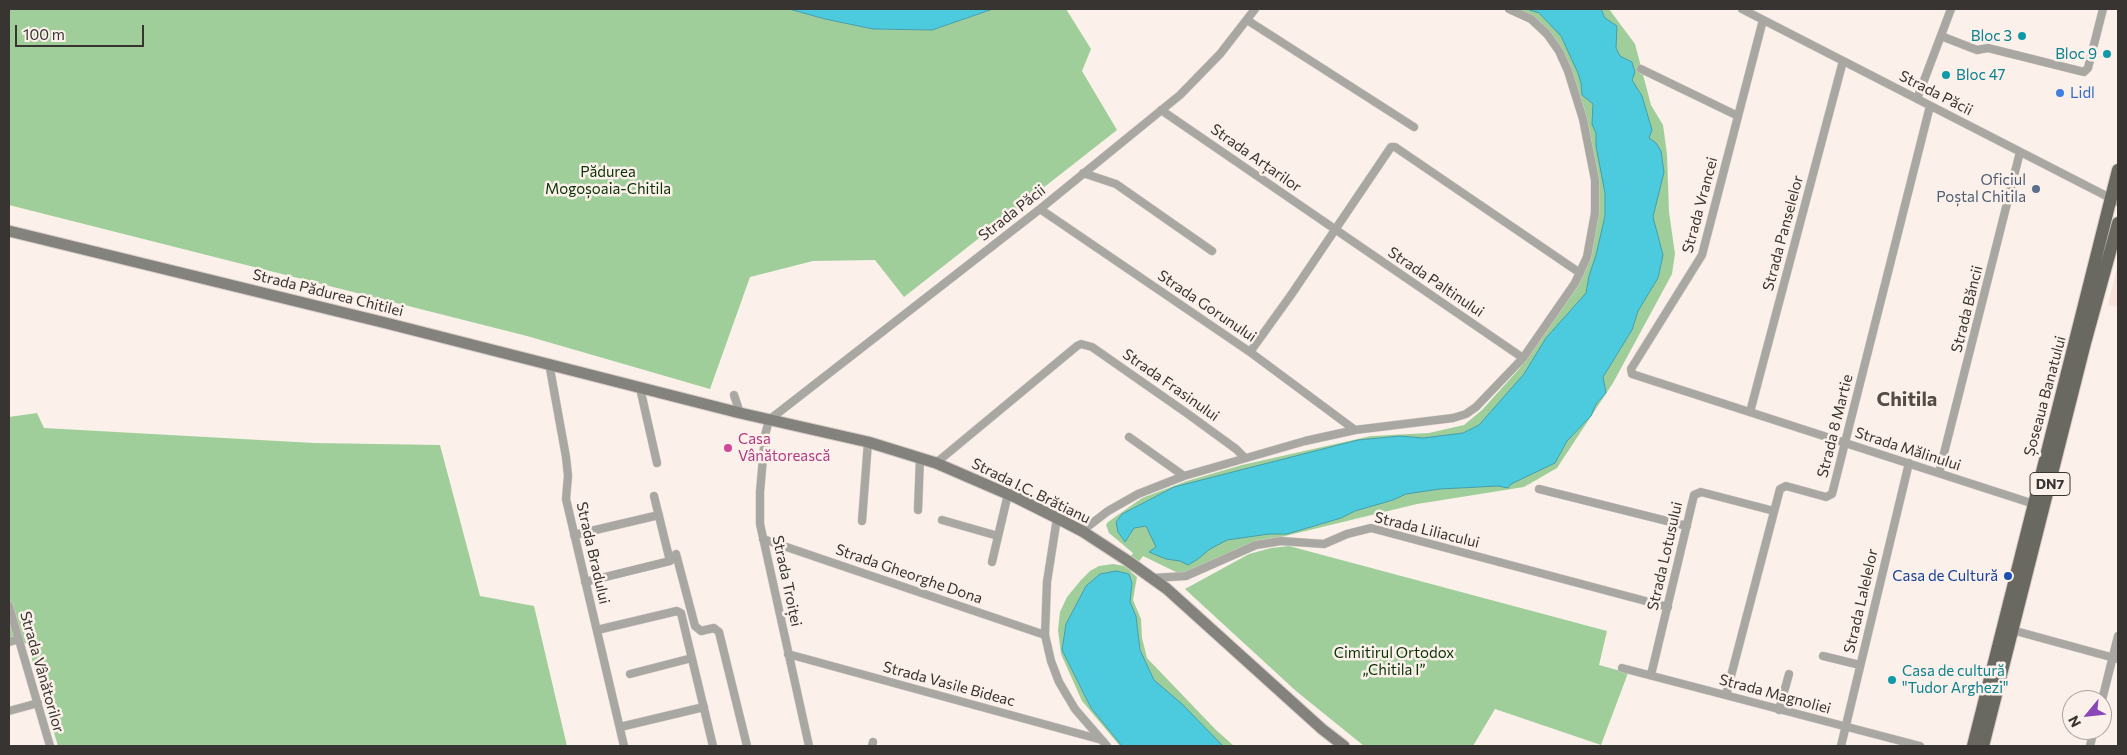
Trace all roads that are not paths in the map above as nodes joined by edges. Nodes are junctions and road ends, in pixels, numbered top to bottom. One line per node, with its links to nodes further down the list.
1 (1255, 9): 6 (street, Strada Păcii)
2 (1509, 9): 25 (street)
3 (1742, 9): 7 (street, Strada Păcii)
4 (1951, 9): 8 (street)
5 (2103, 9): 8 (street)
6 (1247, 20): 13 (street, Strada Păcii); 15 (street)
7 (1763, 20): 9 (street, Strada Păcii); 14 (street, Strada Vrancei)
8 (1941, 36): 11 (street)
9 (1843, 61): 11 (street, Strada Păcii); 32 (street, Strada Panselelor)
10 (1641, 69): 14 (street)
11 (1917, 99): 12 (street, Strada Păcii)
12 (1930, 106): 16 (street, Strada Păcii); 38 (street, Strada 8 Martie)
13 (1161, 110): 18 (street, Strada Păcii); 22 (street, Strada Arțarilor)
14 (1738, 116): 29 (street, Strada Vrancei)
15 (1414, 127)
16 (2020, 152): 19 (street, Strada Păcii); 44 (street, Strada Băncii)
17 (2118, 170): 19 (main road, Șoseaua Banatului / DN7)
18 (1083, 173): 20 (street, Strada Păcii); 24 (street)
19 (2115, 201): 49 (main road, Șoseaua Banatului / DN7)
20 (1040, 208): 26 (street, Strada Gorunului); 34 (street, Strada Păcii)
21 (2118, 223): 68 (main road, Șoseaua Banatului / DN7)
22 (1334, 230): 25 (street); 26 (street); 27 (street, Strada Paltinului)
23 (9, 231): 28 (main road, Strada Pădurea Chitilei)
24 (1212, 251)
25 (1580, 273): 27 (street)
26 (1250, 352): 35 (street, Strada Gorunului)
27 (1523, 358): 35 (street)
28 (549, 363): 30 (main road, Strada Pădurea Chitilei); 58 (street, Strada Bradului)
29 (1632, 374): 32 (street, Strada Mălinului)
30 (640, 388): 33 (main road, Strada I.C. Brătianu); 41 (street)
31 (734, 395): 33 (street)
32 (1750, 412): 38 (street, Strada Mălinului)
33 (740, 413): 34 (main road, Strada I.C. Brătianu)
34 (769, 420): 37 (main road, Strada I.C. Brătianu); 60 (street, Strada Troiței)
35 (1355, 430): 40 (street)
36 (1129, 437): 45 (street)
37 (868, 442): 39 (main road, Strada I.C. Brătianu); 55 (street)
38 (1845, 443): 43 (street, Strada Mălinului); 51 (street, Strada 8 Martie)
39 (920, 458): 42 (main road, Strada I.C. Brătianu); 50 (street)
40 (1245, 458): 42 (street, Strada Frasinului); 45 (street)
41 (657, 463)
42 (936, 463): 47 (main road, Strada I.C. Brătianu)
43 (1909, 463): 44 (street, Strada Mălinului); 77 (street, Strada Lalelelor)
44 (1939, 473): 49 (street, Strada Mălinului)
45 (1184, 476): 57 (street)
46 (1539, 489): 56 (street)
47 (1008, 494): 53 (main road, Strada I.C. Brătianu); 59 (street)
48 (654, 496): 52 (street)
49 (2034, 504): 99 (main road, Șoseaua Banatului / DN7)
50 (918, 510)
51 (1774, 511): 56 (street, Strada Lotusului); 83 (street, Strada 8 Martie)
52 (659, 514): 58 (street); 64 (street)
53 (1057, 518): 57 (main road, Strada I.C. Brătianu); 69 (street)
54 (942, 520): 59 (street)
55 (862, 521)
56 (1687, 526): 66 (street, Strada Lotusului)
57 (1082, 531): 63 (main road, Strada I.C. Brătianu)
58 (574, 534): 64 (street, Strada Bradului)
59 (998, 536): 62 (street)
60 (763, 539): 69 (street, Strada Gheorghe Dona); 73 (street, Strada Troiței)
61 (676, 554): 94 (street)
62 (992, 562)
63 (1153, 578): 66 (street, Strada Liliacului); 96 (main road, Strada I.C. Brătianu)
64 (585, 582): 67 (street, Strada Bradului)
65 (9, 606): 71 (street, Strada Vânătorilor)
66 (1668, 606): 81 (street, Strada Lotusului)
67 (596, 630): 75 (street); 88 (street, Strada Bradului)
68 (2012, 630): 76 (street); 100 (main road, Șoseaua Banatului / DN7)
69 (1045, 635): 90 (street)
70 (2118, 636): 76 (street)
71 (19, 639): 72 (street); 84 (street, Strada Vânătorilor)
72 (9, 642)
73 (788, 654): 90 (street, Strada Vasile Bideac); 95 (street, Strada Troiței)
74 (1823, 656): 77 (street)
75 (692, 658): 79 (street); 85 (street)
76 (2115, 659): 82 (street)
77 (1860, 665): 89 (street, Strada Lalelelor)
78 (1622, 668): 81 (street, Strada Magnoliei)
79 (630, 674)
80 (1789, 674): 86 (street)
81 (1651, 675): 83 (street, Strada Magnoliei)
82 (2105, 690)
83 (1726, 695): 86 (street, Strada Magnoliei)
84 (38, 703): 87 (street); 91 (street, Strada Vânătorilor)
85 (704, 708): 88 (street); 93 (street)
86 (1780, 710): 89 (street, Strada Magnoliei)
87 (9, 712)
88 (620, 727): 92 (street, Strada Bradului)
89 (1845, 727): 97 (street, Strada Lalelelor); 98 (street, Strada Magnoliei)
90 (1104, 743)
91 (50, 746)
92 (624, 746)
93 (713, 746)
94 (747, 746)
95 (809, 746)
96 (1344, 746)
97 (1841, 746)
98 (1920, 746)
99 (1973, 746)
100 (1983, 746)

